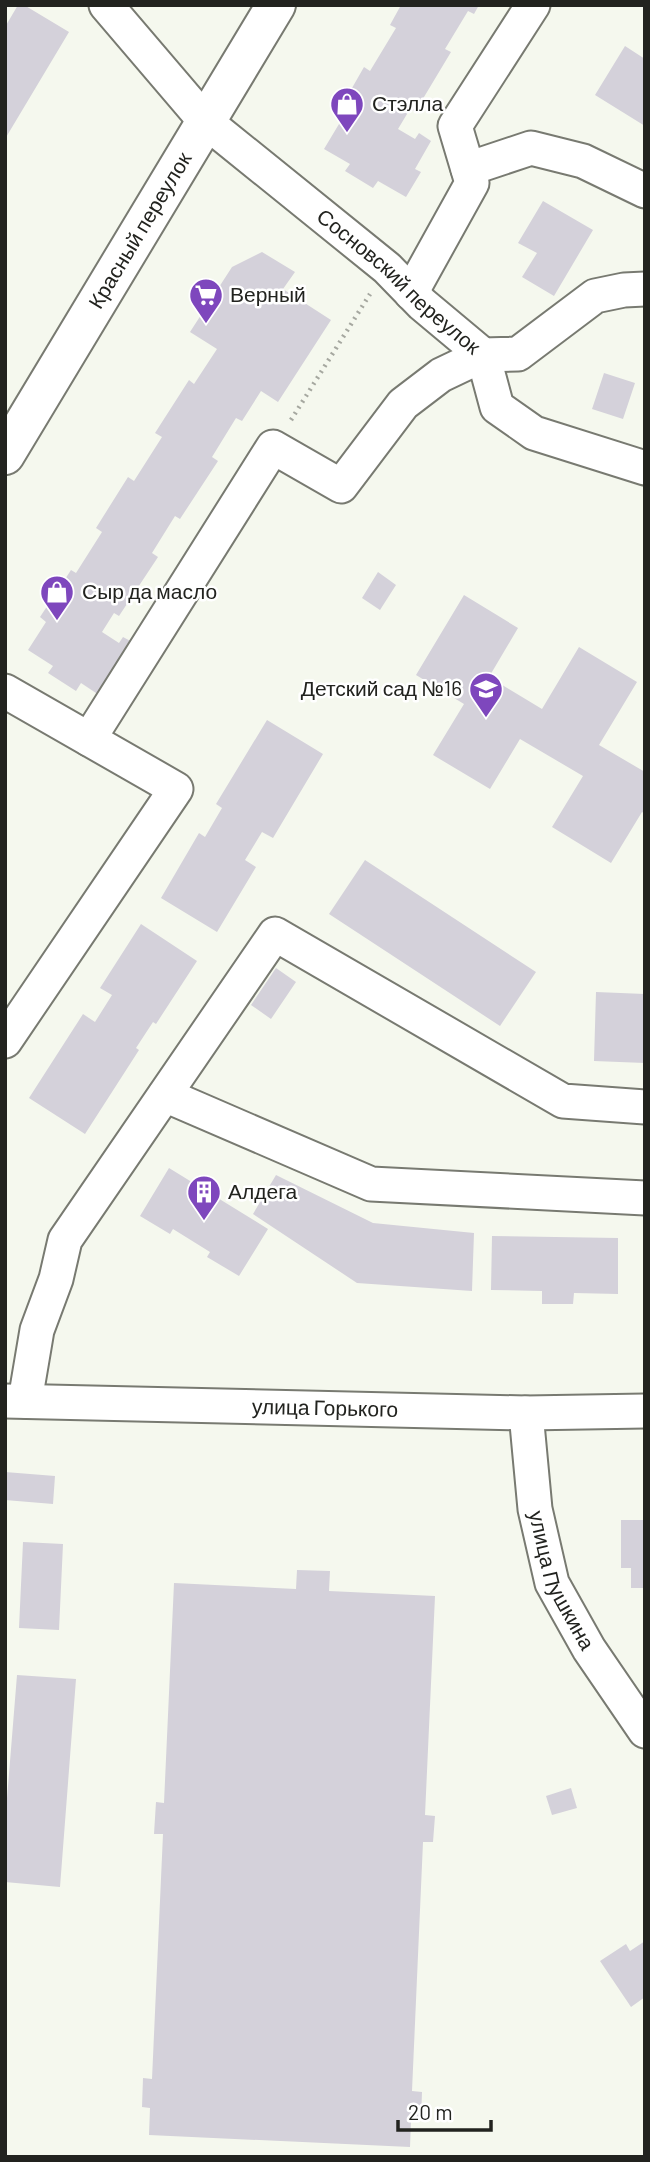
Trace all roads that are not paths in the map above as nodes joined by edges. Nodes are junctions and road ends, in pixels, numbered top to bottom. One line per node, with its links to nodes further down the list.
1 (106, 5): 4 (street, Сосновский переулок)
2 (276, 5): 4 (main road, Красный переулок)
3 (533, 5): 5 (street)
4 (205, 121): 8 (street, Сосновский переулок); 10 (main road, Красный переулок)
5 (468, 169): 6 (street); 8 (street)
6 (645, 191)
7 (645, 289): 9 (street, Сосновский переулок)
8 (411, 293): 9 (street, Сосновский переулок)
9 (483, 355): 11 (street); 13 (street)
10 (5, 455)
11 (645, 468)
12 (5, 691): 13 (street)
13 (89, 739): 14 (street)
14 (5, 1041)
15 (165, 1096): 16 (street); 17 (street); 18 (street)
16 (645, 1107)
17 (645, 1198)
18 (15, 1401): 20 (street, улица Горького)
19 (645, 1411): 20 (street, улица Горького)
20 (526, 1413): 21 (street, улица Пушкина)
21 (645, 1731)

